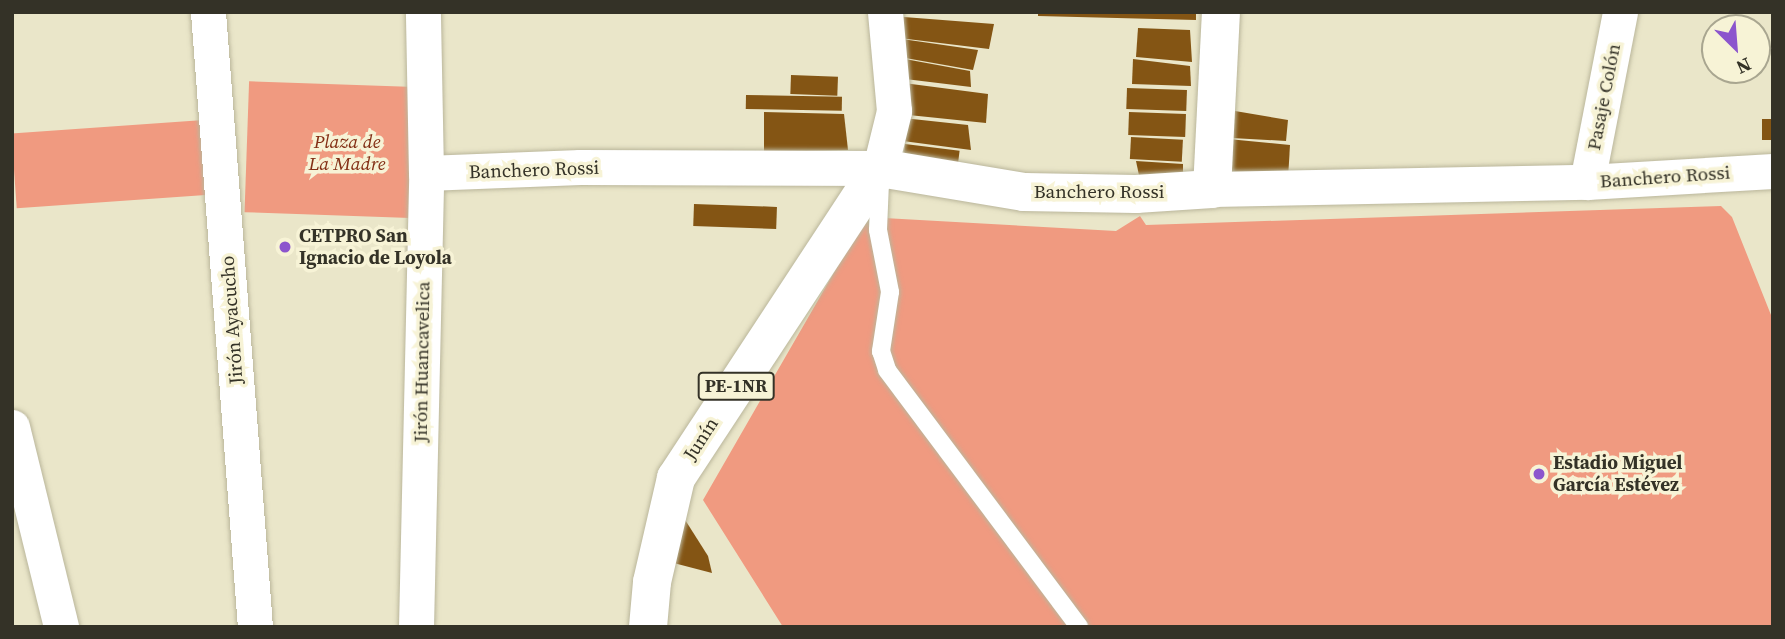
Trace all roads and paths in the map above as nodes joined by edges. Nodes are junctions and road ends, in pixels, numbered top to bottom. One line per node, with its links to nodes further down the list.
1 (208, 12): 14 (street, Jirón Ayacucho)
2 (423, 12): 8 (street, Jirón Huancavelica)
3 (885, 12): 6 (street)
4 (1221, 12): 10 (main road)
5 (1620, 12): 9 (street, Pasaje Colón)
6 (880, 168): 8 (street, Banchero Rossi); 10 (main road, Banchero Rossi); 16 (main road, Junín / PE-1NR); 17 (lane)
7 (1773, 171): 9 (street, Banchero Rossi)
8 (426, 173): 15 (street, Jirón Huancavelica)
9 (1587, 182): 10 (street, Banchero Rossi)
10 (1212, 189)
11 (12, 427): 12 (street)
12 (27, 539): 13 (street)
13 (61, 627)
14 (255, 627)
15 (416, 627)
16 (648, 627)
17 (1079, 627)

